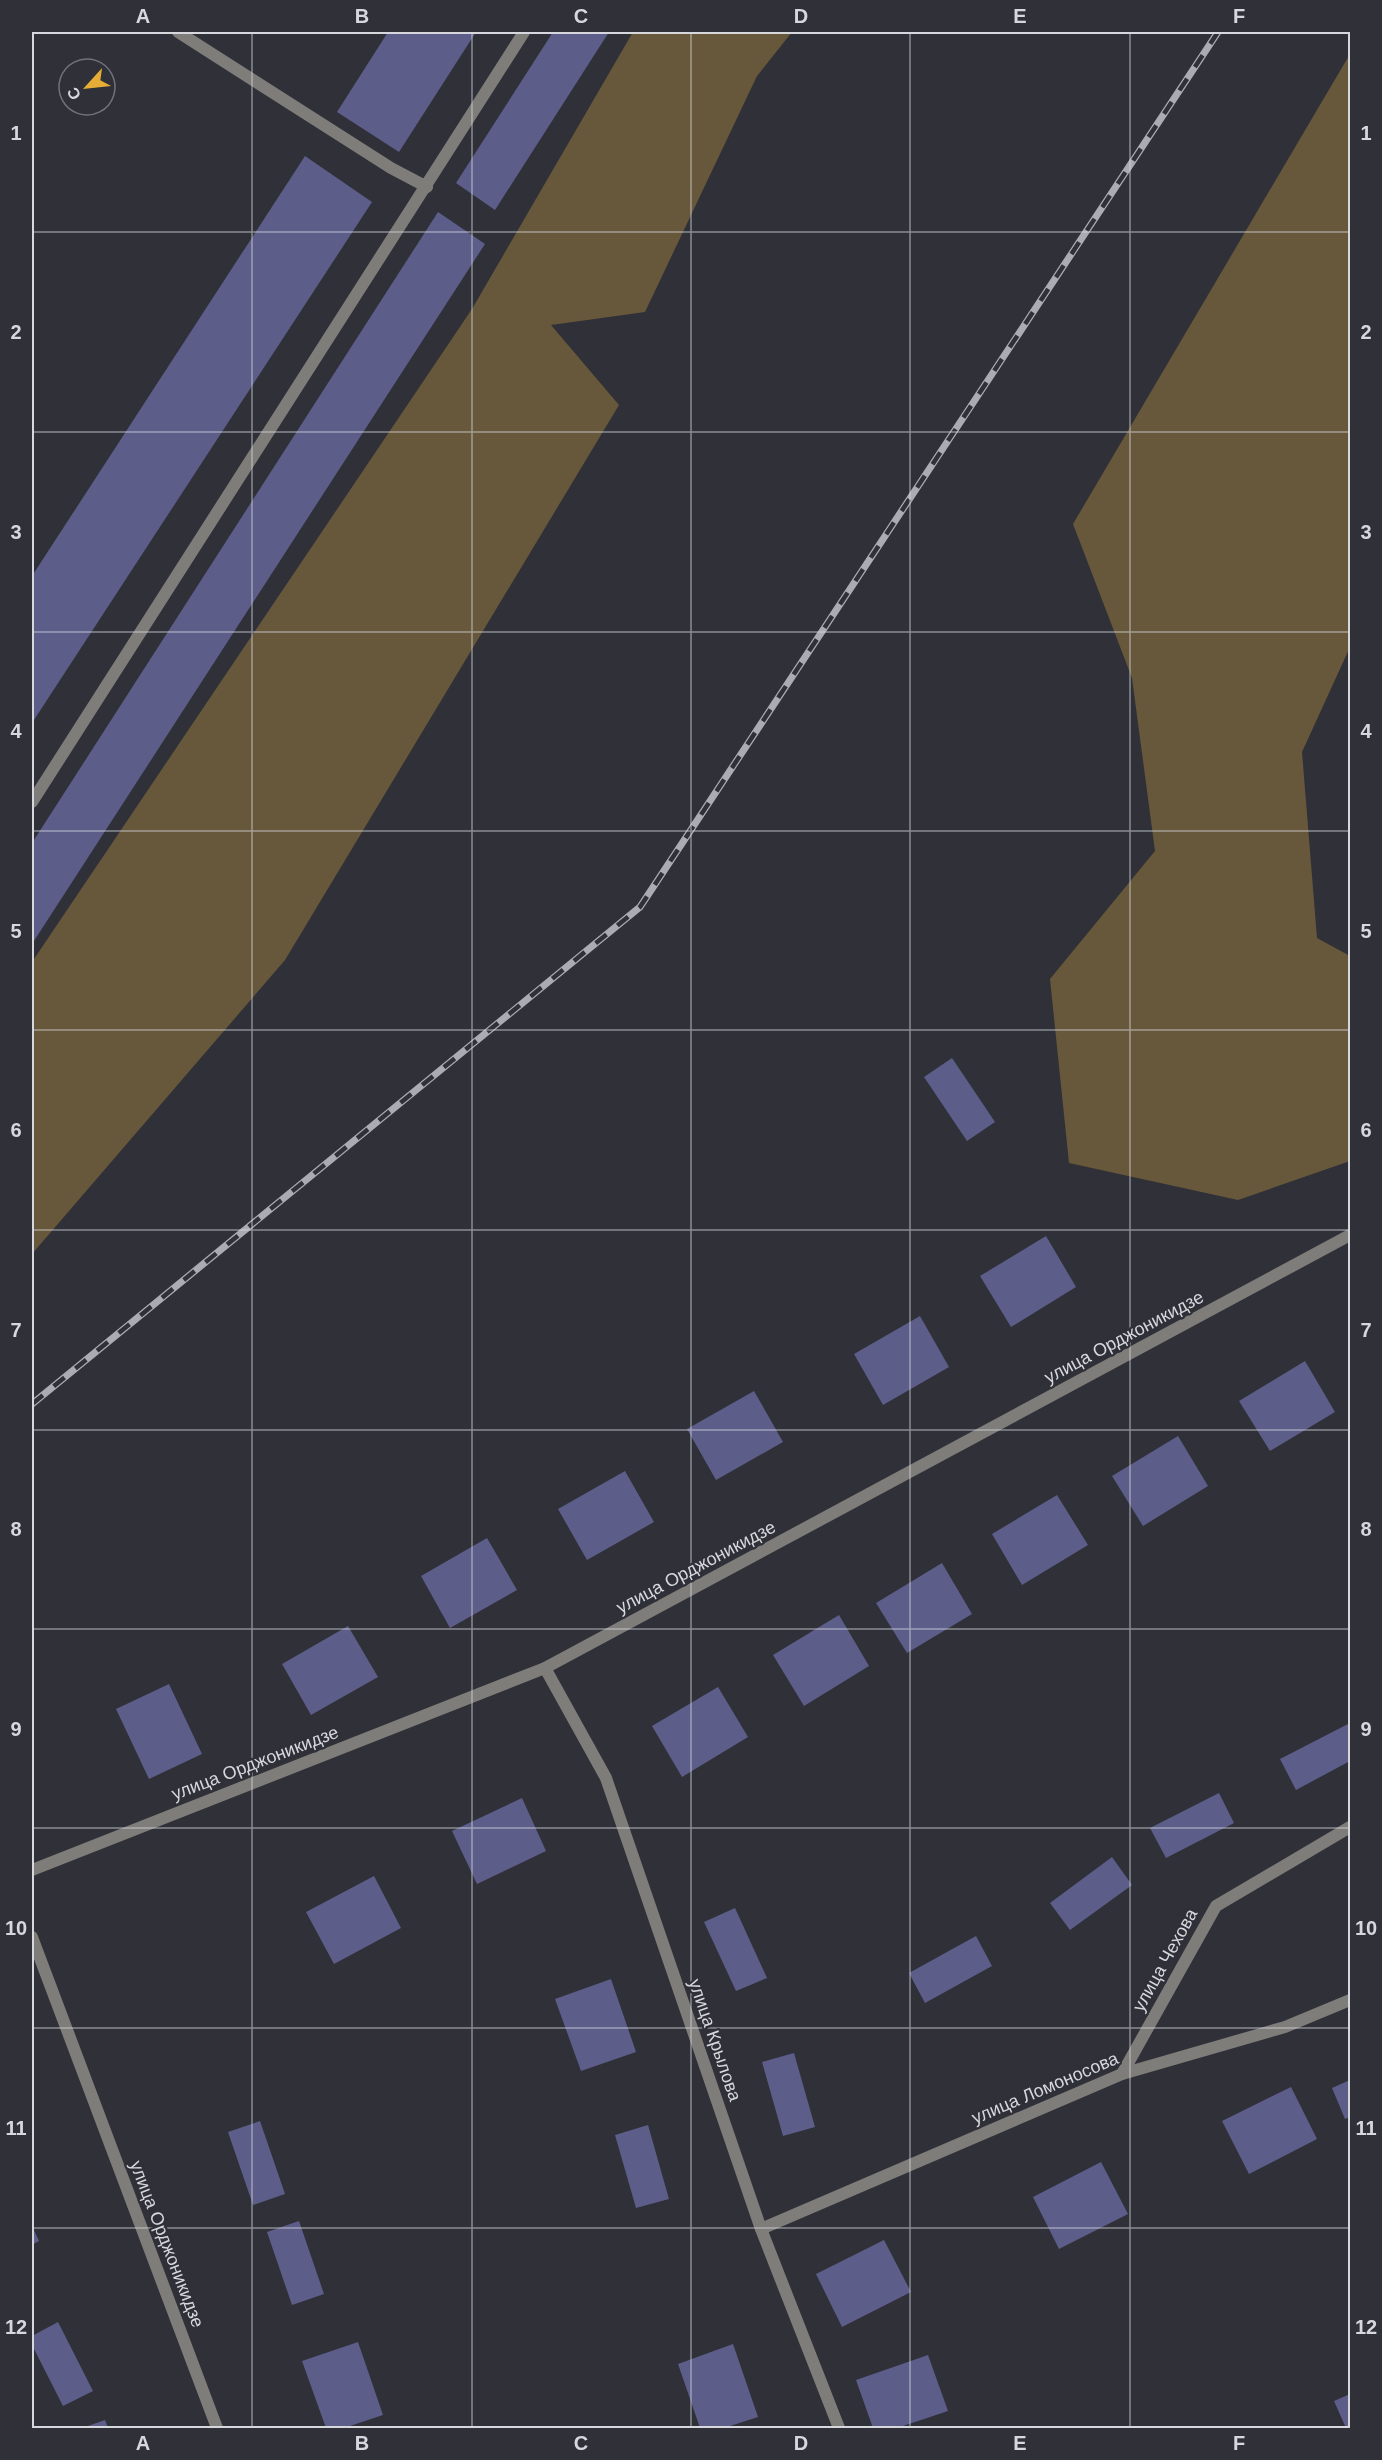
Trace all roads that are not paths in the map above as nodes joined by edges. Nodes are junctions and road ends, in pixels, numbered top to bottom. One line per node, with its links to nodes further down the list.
1 (178, 32): 3 (street)
2 (524, 32): 3 (street)
3 (427, 187): 4 (street)
4 (32, 802)
5 (1350, 1235): 6 (street, улица Орджоникидзе)
6 (545, 1668): 8 (street, улица Орджоникидзе); 12 (street, улица Крылова)
7 (1350, 1827): 11 (street, улица Чехова)
8 (32, 1870)
9 (32, 1937): 13 (street, улица Орджоникидзе)
10 (1350, 2000): 11 (street, улица Ломоносова)
11 (1122, 2074): 12 (street, улица Ломоносова)
12 (761, 2229): 14 (street, улица Крылова)
13 (217, 2428)
14 (840, 2428)

